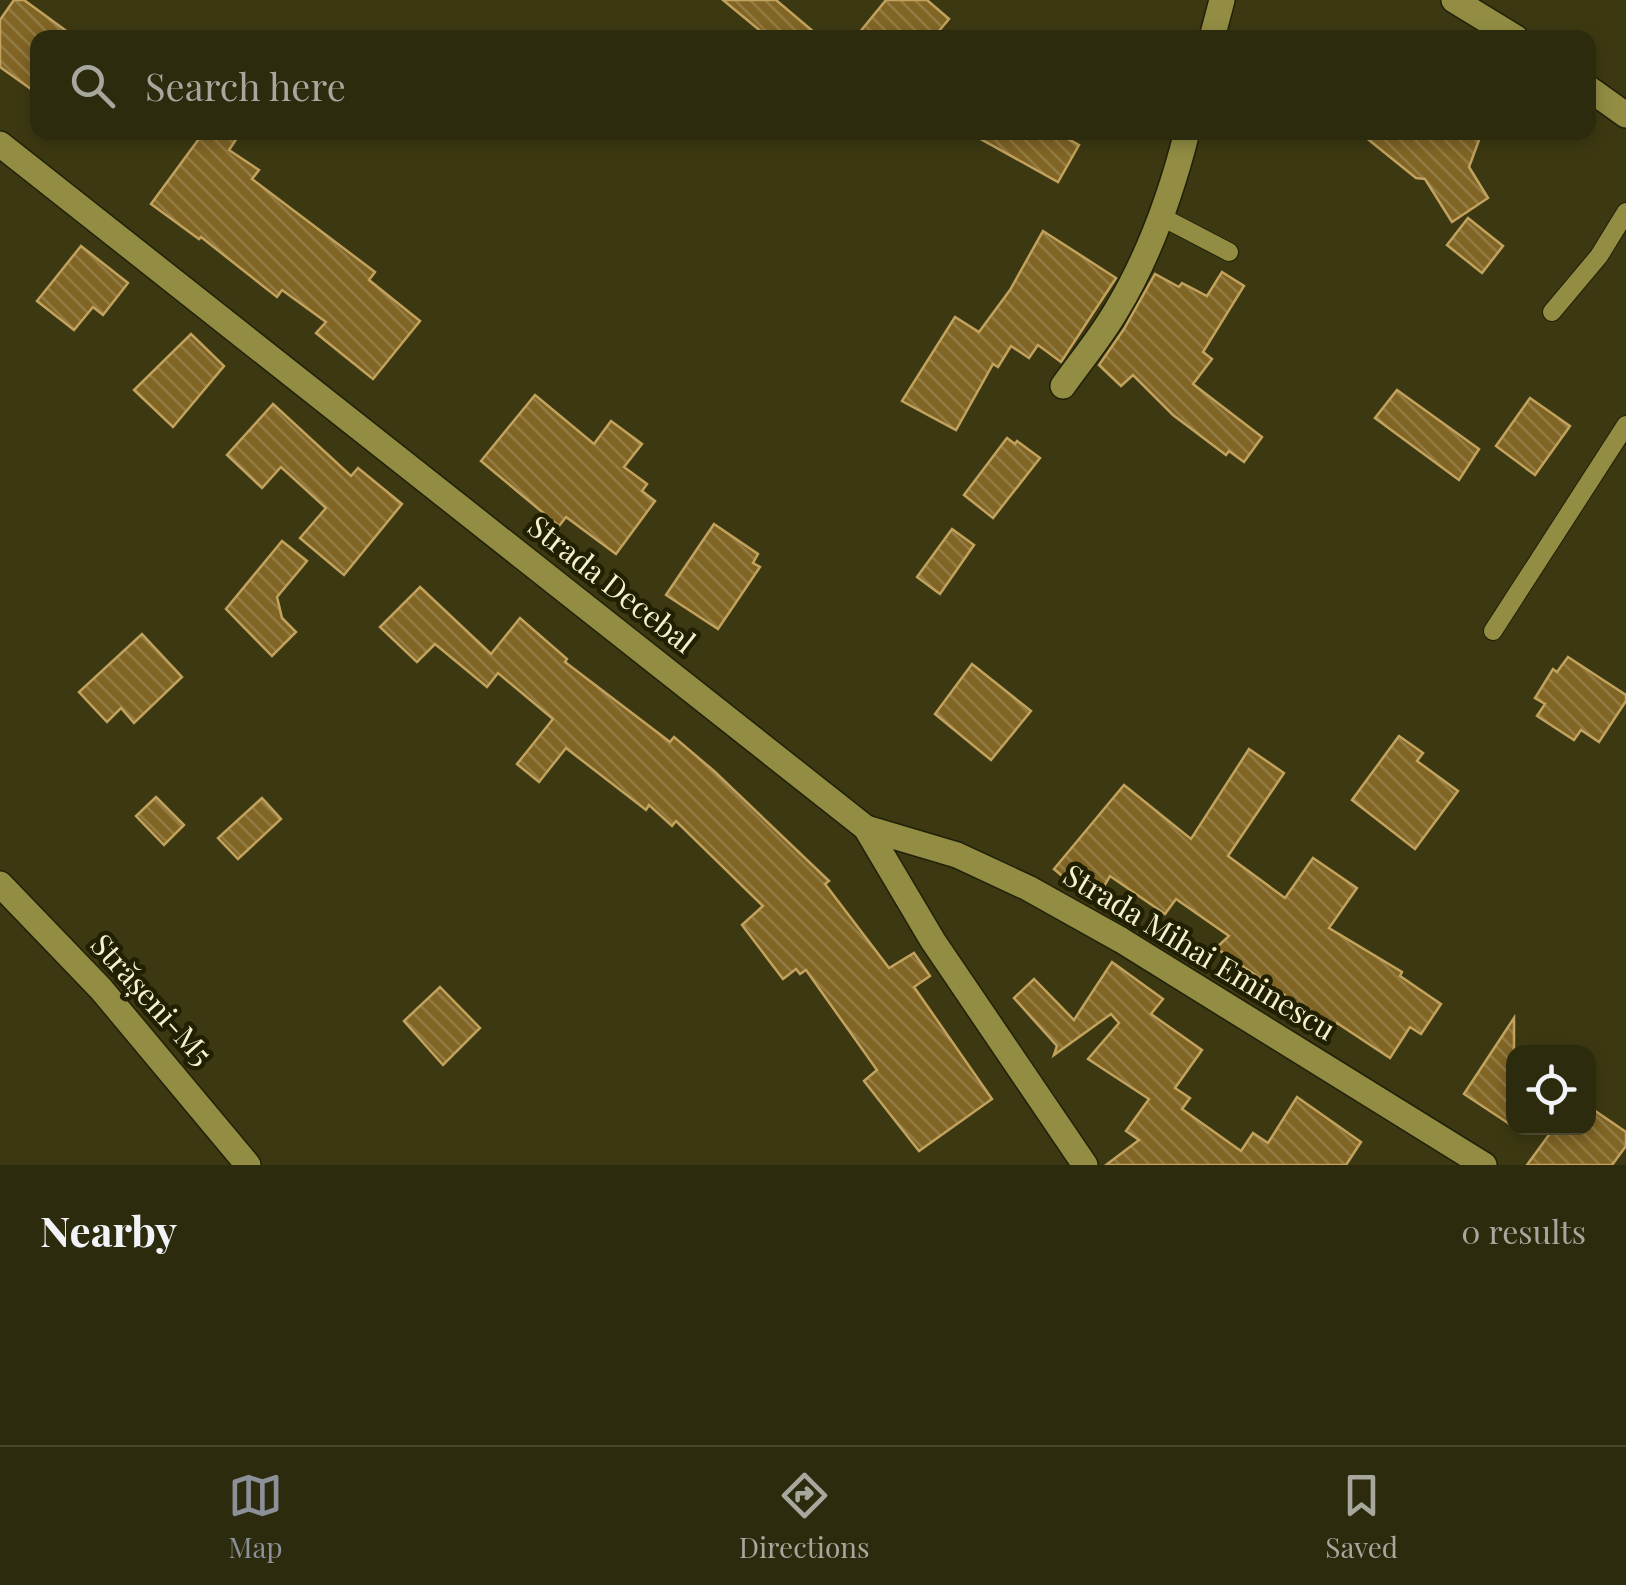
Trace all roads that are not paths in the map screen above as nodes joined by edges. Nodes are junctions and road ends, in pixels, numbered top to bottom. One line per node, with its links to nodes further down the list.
1 (1222, 0): 3 (street)
2 (1454, 0): 4 (street)
3 (1214, 30)
4 (1503, 30)
5 (1596, 94): 6 (street)
6 (1626, 115)
7 (1185, 140): 10 (street)
8 (0, 144): 16 (street, Strada Decebal)
9 (1626, 212): 12 (lane)
10 (1162, 216): 11 (lane); 13 (street)
11 (1230, 252)
12 (1552, 312)
13 (1062, 386)
14 (1626, 425): 15 (lane)
15 (1493, 630)
16 (866, 828): 19 (street, Strada Decebal); 20 (street, Strada Mihai Eminescu)
17 (0, 884): 18 (street, Strășeni-M5)
18 (248, 1165)
19 (1085, 1165)
20 (1484, 1165)

